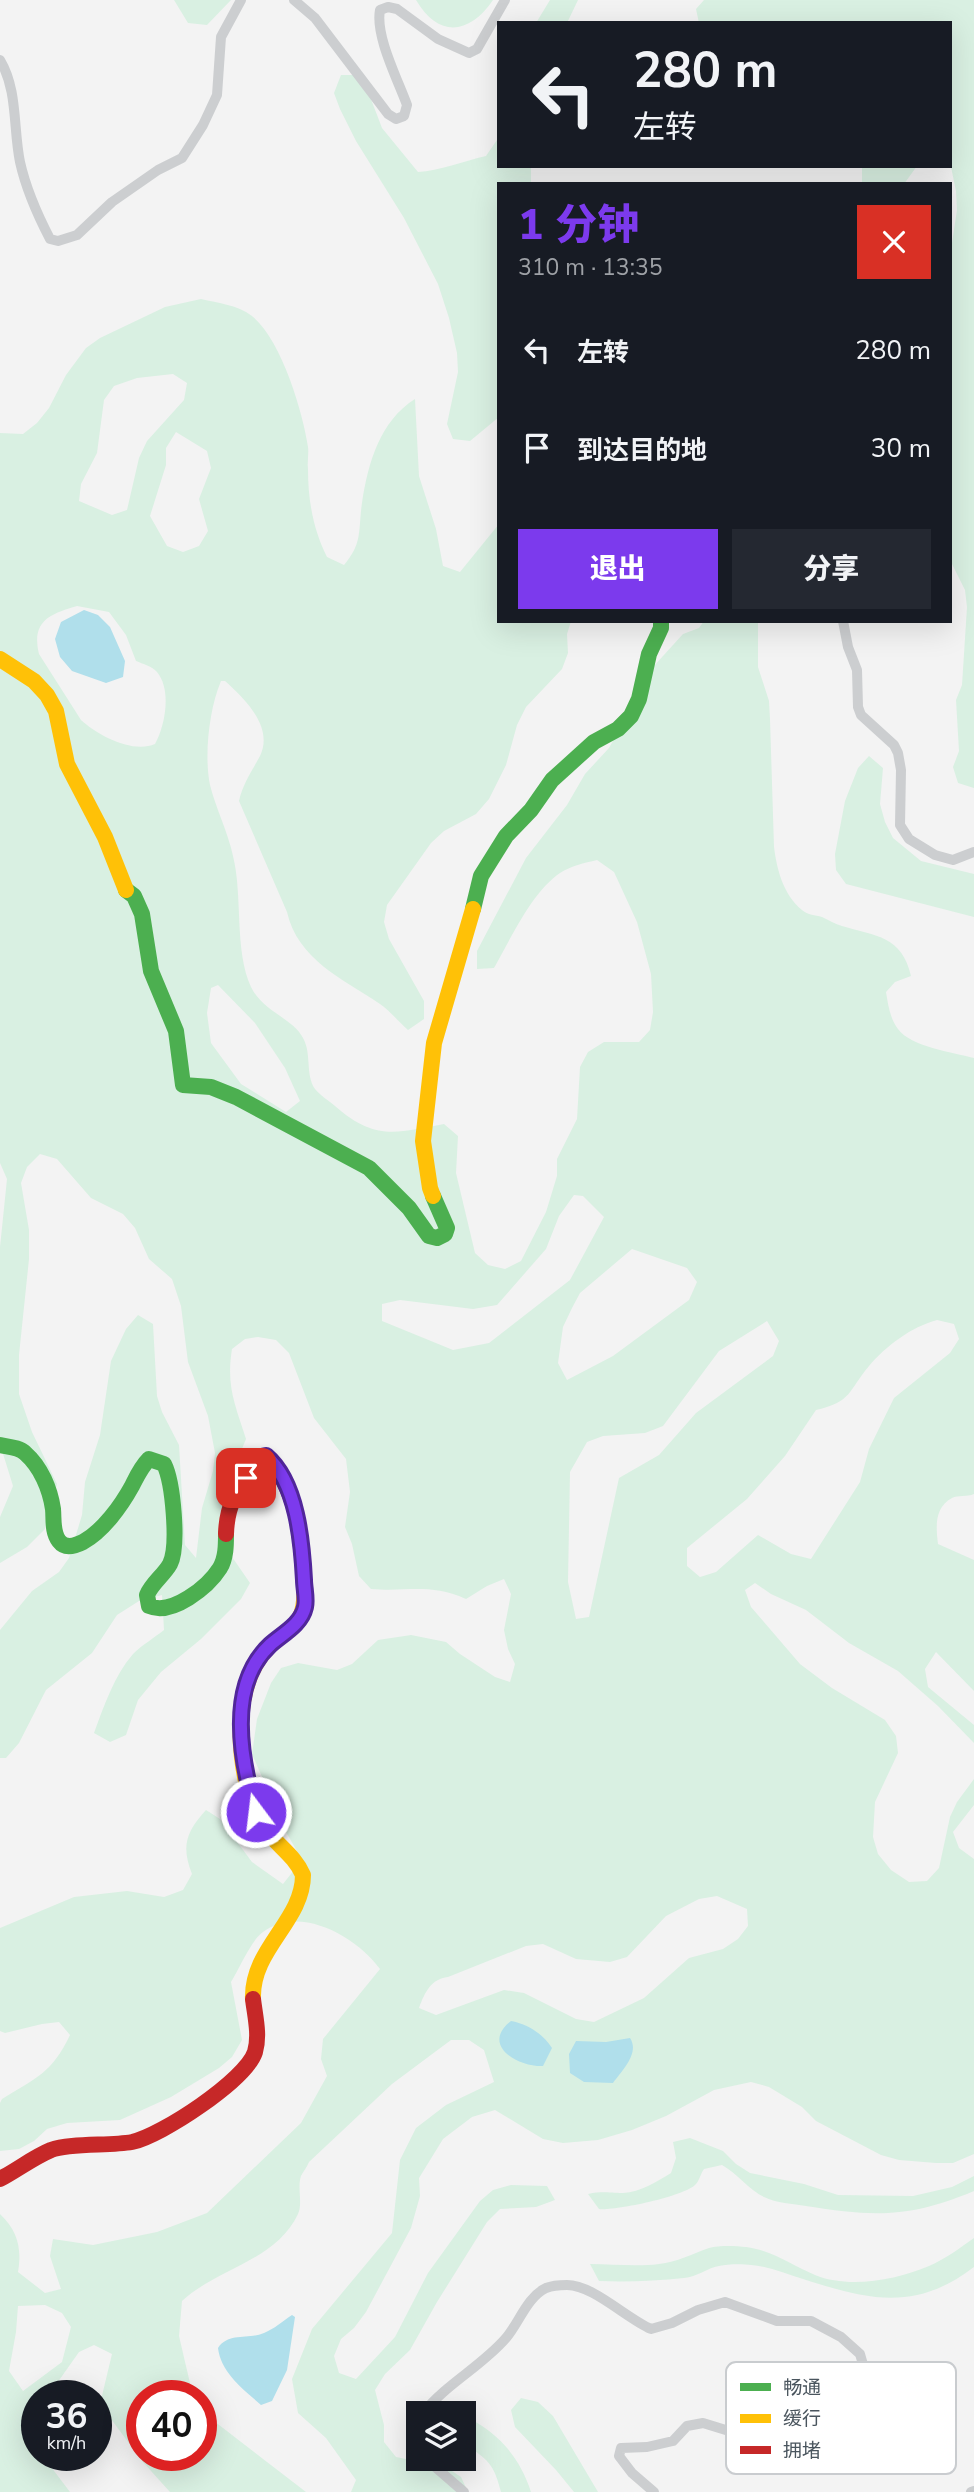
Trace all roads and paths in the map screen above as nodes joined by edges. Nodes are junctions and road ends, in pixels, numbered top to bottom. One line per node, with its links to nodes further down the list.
1 (241, 0): 4 (street)
2 (295, 0): 3 (street)
3 (505, 0)
4 (0, 60)
5 (661, 623): 7 (street)
6 (843, 623): 8 (street)
7 (0, 659)
8 (974, 852)
9 (0, 1445): 10 (street)
10 (0, 2179)
11 (862, 2362): 12 (street)
12 (435, 2401)
13 (726, 2430): 16 (street)
14 (440, 2471): 15 (street)
15 (464, 2492)
16 (654, 2492)

